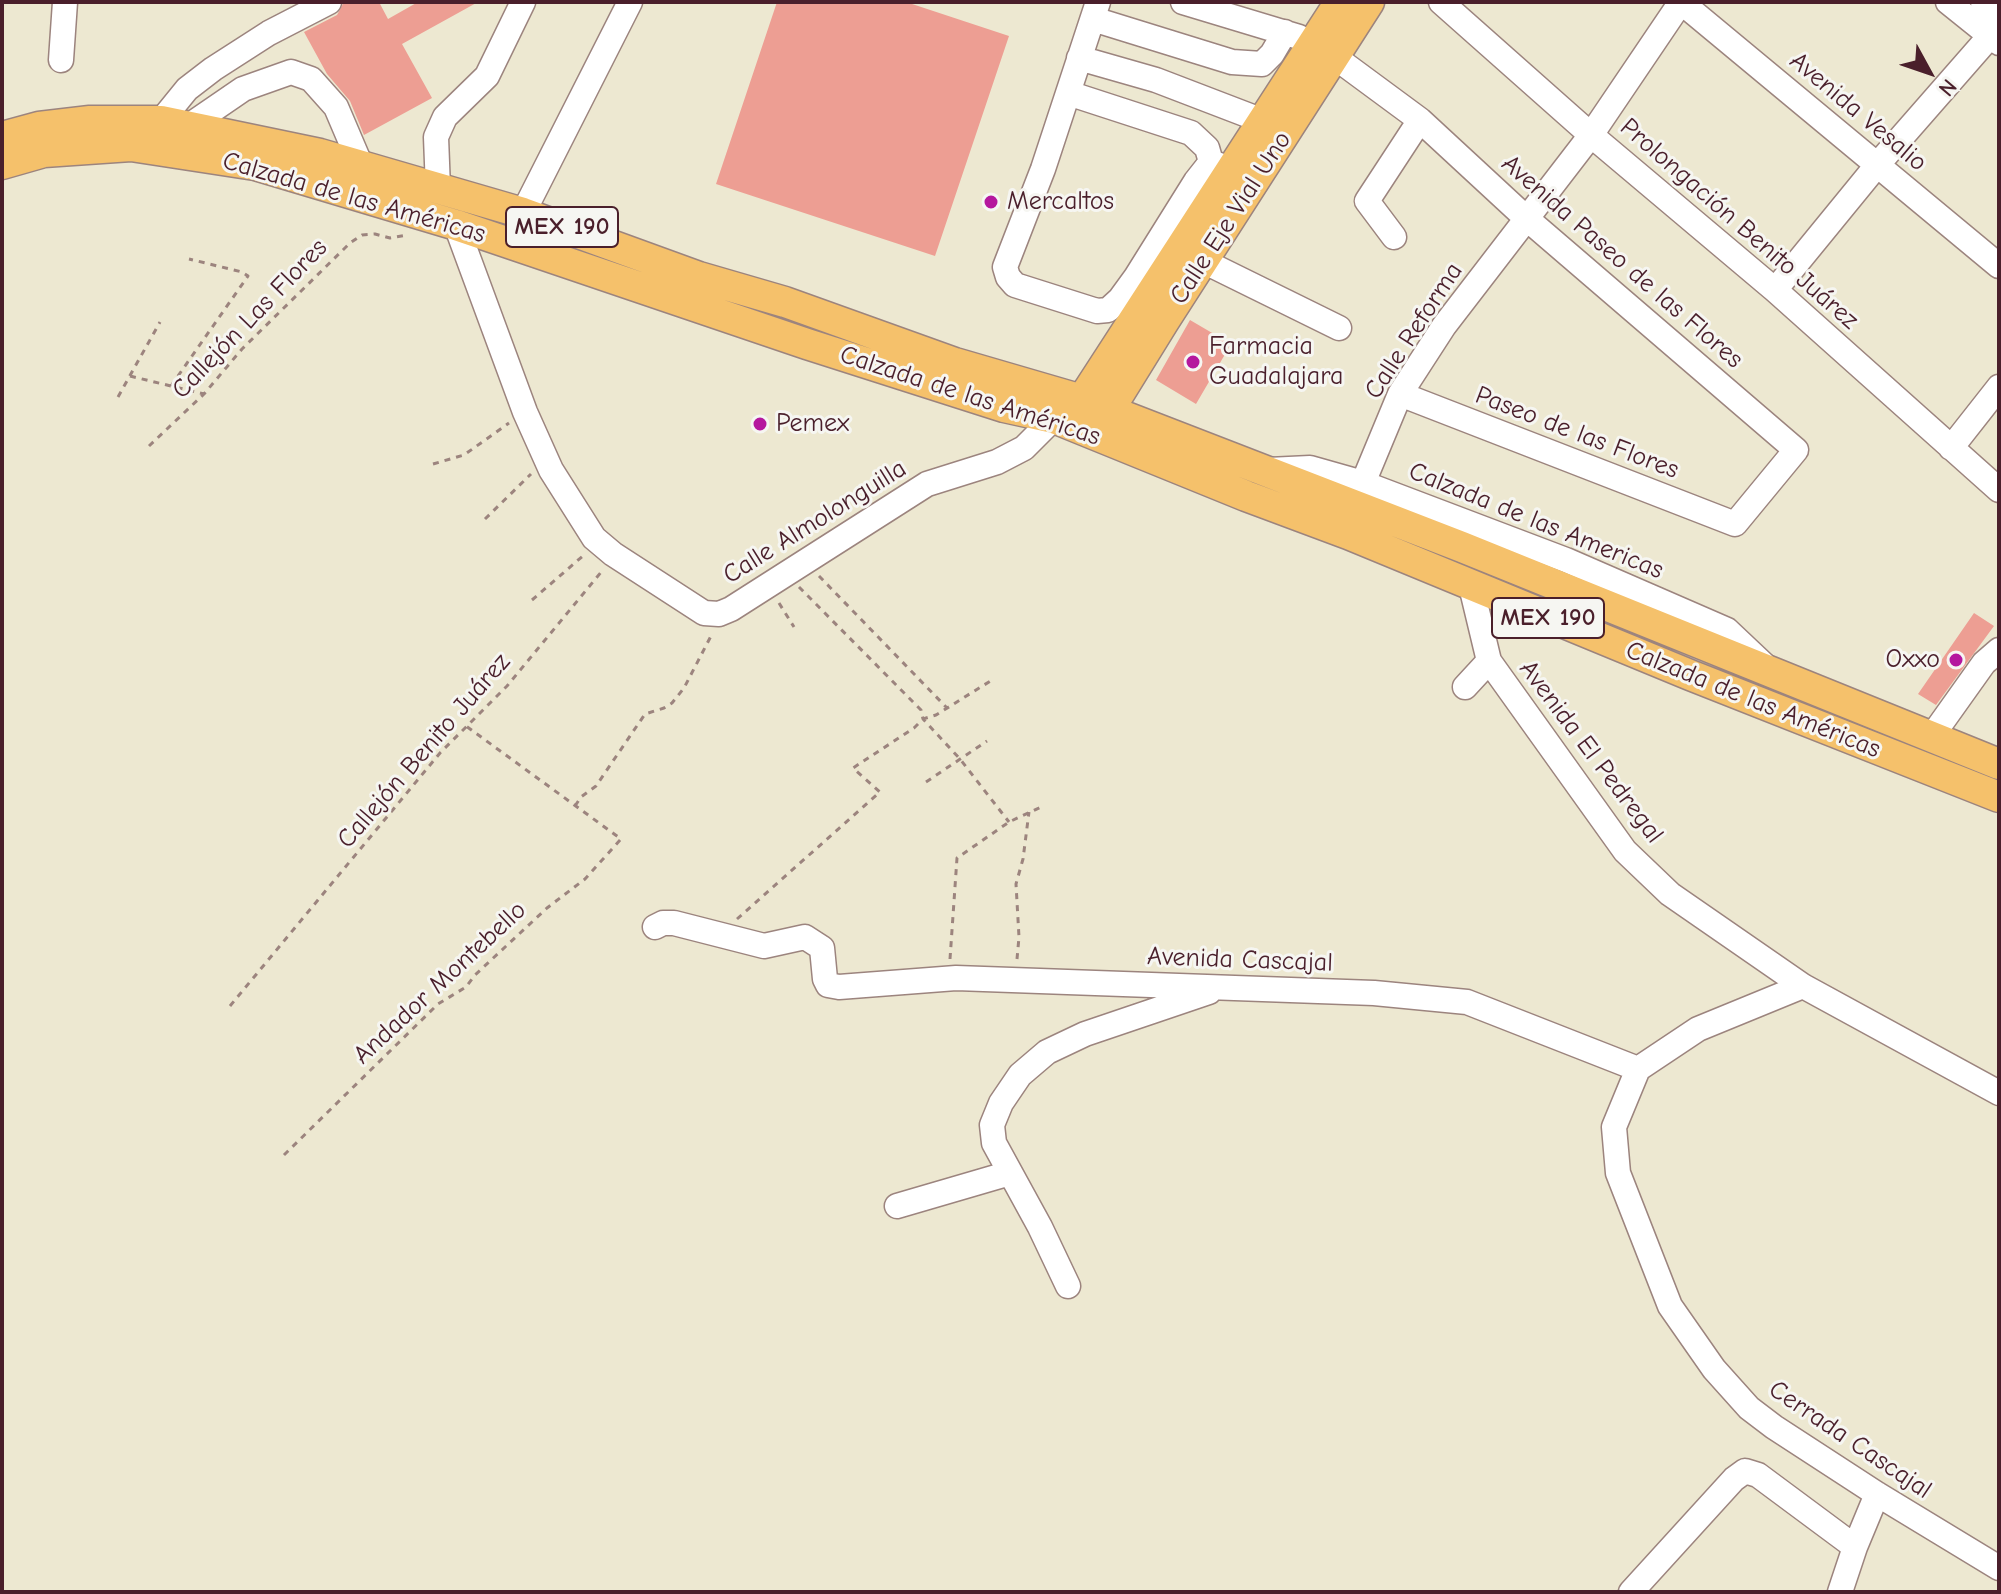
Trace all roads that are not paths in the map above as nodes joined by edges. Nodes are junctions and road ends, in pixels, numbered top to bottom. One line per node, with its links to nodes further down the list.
1 (65, 2): 17 (street)
2 (329, 2): 20 (street)
3 (523, 2): 28 (street)
4 (630, 2): 29 (street)
5 (1183, 2): 13 (street, Avenida Paseo de las Flores)
6 (1369, 2): 15 (main road, Calle Eje Vial Uno)
7 (1441, 2): 22 (street, Prolongación Benito Juárez)
8 (1681, 2): 22 (street, Calle Reforma); 25 (street, Avenida Vesalio)
9 (1948, 2): 14 (street)
10 (1983, 2): 14 (street)
11 (1337, 3): 15 (main road, Calle Eje Vial Uno)
12 (1095, 10): 13 (street); 16 (street)
13 (1285, 32): 15 (street, Avenida Paseo de las Flores)
14 (1996, 32): 25 (street)
15 (1325, 50): 19 (street, Avenida Paseo de las Flores); 21 (main road, Calle Eje Vial Uno)
16 (1079, 58): 18 (street); 21 (street)
17 (61, 60)
18 (1068, 93): 26 (street); 26 (street)
19 (1420, 120): 30 (street, Avenida Paseo de las Flores); 32 (street)
20 (175, 124): 23 (main road, Calzada de las Américas / MEX 190); 27 (main road, Calzada de las Américas / MEX 190); 27 (street)
21 (1274, 128): 26 (main road, Calle Eje Vial Uno); 33 (main road, Calle Eje Vial Uno)
22 (1591, 135): 30 (street, Calle Reforma); 35 (street, Prolongación Benito Juárez)
23 (2, 137)
24 (2, 164): 31 (main road, Calzada de las Américas / MEX 190)
25 (1878, 164): 34 (street, Avenida Vesalio); 35 (street)
26 (1221, 166): 39 (main road, Calle Eje Vial Uno)
27 (362, 168): 28 (main road, Calzada de las Américas / MEX 190)
28 (438, 189): 29 (main road, Calzada de las Américas / MEX 190)
29 (523, 213): 39 (main road, Calzada de las Américas / MEX 190)
30 (1526, 218): 38 (street, Calle Reforma); 44 (street, Avenida Paseo de las Flores)
31 (456, 225): 39 (main road, Calzada de las Américas / MEX 190); 39 (street, Calle Almolonguilla)
32 (1394, 237)
33 (1203, 261): 36 (street); 39 (main road, Calle Eje Vial Uno)
34 (1999, 266)
35 (1775, 290): 40 (street, Prolongación Benito Juárez)
36 (1339, 328)
37 (1999, 387): 40 (street)
38 (1400, 394): 42 (street, Calle Reforma); 44 (street, Paseo de las Flores)
39 (1080, 414): 41 (main road, Calzada de las Américas / MEX 190); 45 (main road, Calzada de las Américas / MEX 190)
40 (1951, 448): 43 (street, Prolongación Benito Juárez)
41 (1267, 470): 42 (street, Calzada de las Americas); 48 (main road, Calzada de las Américas / MEX 190)
42 (1363, 483): 48 (street, Calzada de las Americas)
43 (1999, 490)
44 (1735, 524)
45 (1471, 586): 47 (street, Avenida El Pedregal); 52 (main road, Calzada de las Américas / MEX 190)
46 (1999, 650): 50 (street)
47 (1489, 661): 49 (street); 54 (street, Avenida El Pedregal)
48 (1767, 669): 50 (main road, Calzada de las Américas / MEX 190)
49 (1465, 687)
50 (1932, 736): 51 (main road, Calzada de las Américas / MEX 190)
51 (1999, 764)
52 (1999, 797)
53 (655, 927): 55 (street, Avenida Cascajal)
54 (1803, 986): 56 (street); 57 (street, Avenida El Pedregal)
55 (1218, 988): 56 (street, Avenida Cascajal); 58 (street)
56 (1638, 1069): 61 (street, Cerrada Cascajal)
57 (1999, 1093)
58 (1010, 1173): 59 (street); 60 (street)
59 (897, 1206)
60 (1068, 1286)
61 (1877, 1494): 62 (street); 63 (street, Cerrada Cascajal)
62 (1855, 1547): 64 (street); 65 (street)
63 (1999, 1568)
64 (1631, 1592)
65 (1840, 1592)

